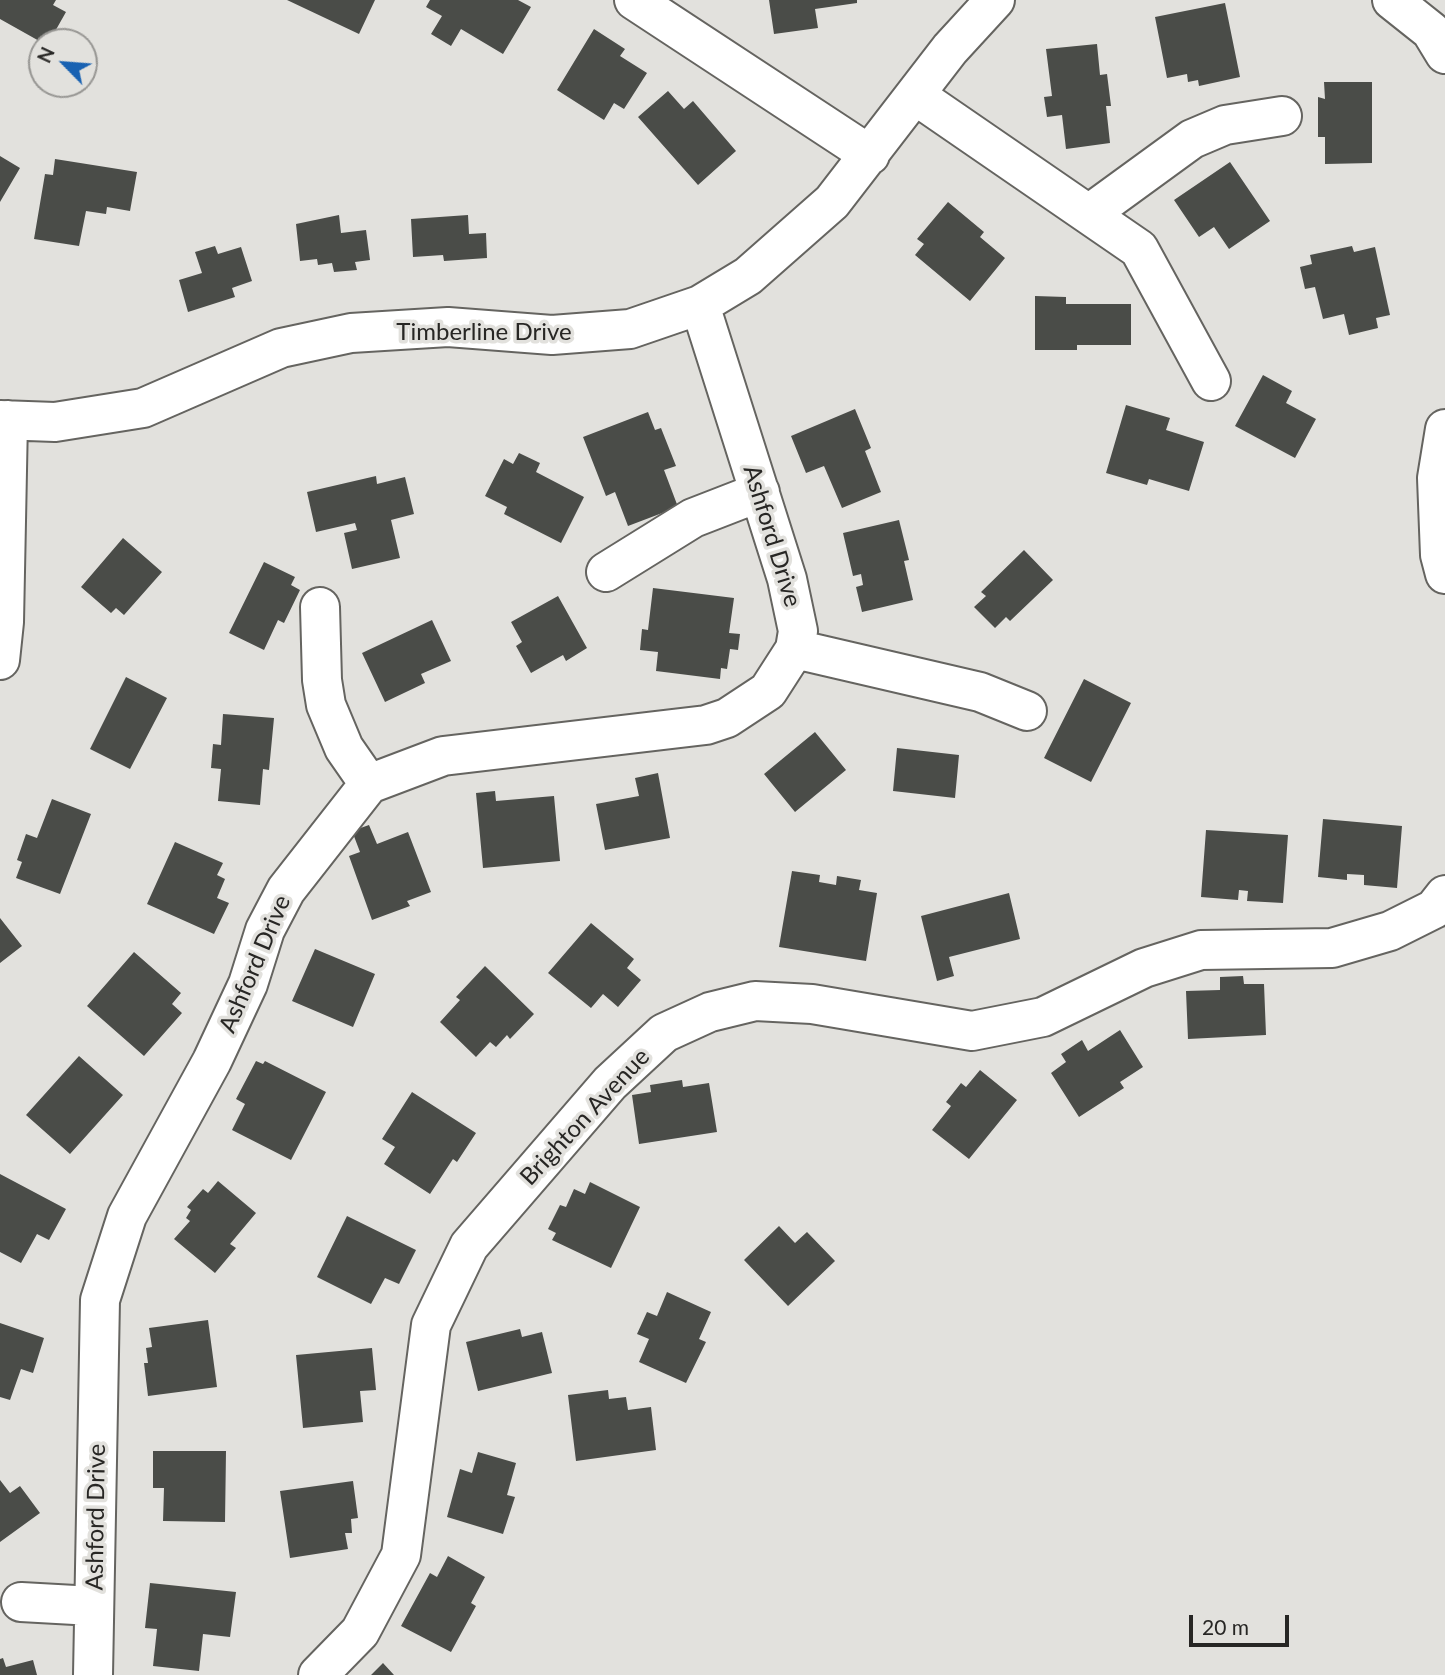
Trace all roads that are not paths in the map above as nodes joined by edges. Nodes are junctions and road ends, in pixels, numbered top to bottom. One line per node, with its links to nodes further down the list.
1 (634, 0): 7 (street)
2 (995, 0): 5 (street, Timberline Drive)
3 (1392, 0): 4 (street)
4 (1445, 54)
5 (915, 94): 7 (street, Timberline Drive); 8 (street)
6 (1282, 116): 8 (street)
7 (870, 155): 9 (street, Timberline Drive)
8 (1089, 214): 10 (street)
9 (700, 305): 11 (street, Timberline Drive); 13 (street, Ashford Drive)
10 (1211, 381)
11 (4, 420): 17 (street, Timberline Drive)
12 (1445, 429): 15 (street)
13 (760, 492): 14 (street); 18 (street, Ashford Drive)
14 (606, 572)
15 (1445, 573)
16 (320, 607): 21 (street)
17 (2, 622): 19 (street, Timberline Drive)
18 (795, 649): 20 (street); 21 (street)
19 (0, 660)
20 (1027, 711)
21 (369, 784): 24 (street, Ashford Drive)
22 (1445, 895): 26 (street, Brighton Avenue)
23 (20, 1602): 24 (street)
24 (93, 1606): 25 (street, Ashford Drive)
25 (93, 1675)
26 (318, 1675)

